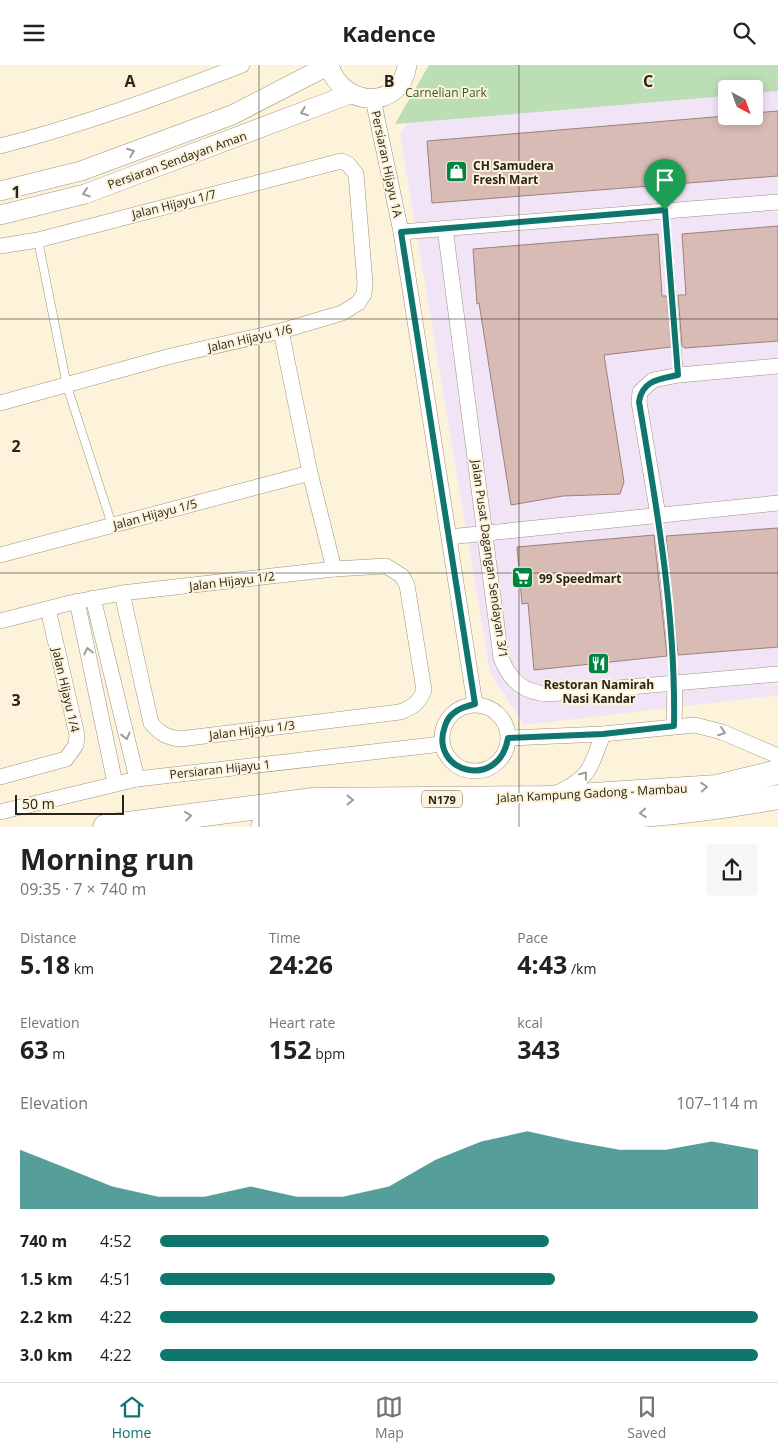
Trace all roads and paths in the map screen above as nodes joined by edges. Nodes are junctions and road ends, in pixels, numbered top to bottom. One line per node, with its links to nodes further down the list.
1 (242, 65): 6 (street)
2 (329, 65): 4 (street); 8 (street, Persiaran Sendayan Aman, one-way to 2)
3 (407, 65): 5 (street)
4 (350, 94): 5 (street); 11 (street, Persiaran Sendayan Aman, one-way to 11)
5 (373, 99): 13 (street, Persiaran Hijayu 1A)
6 (0, 146)
7 (348, 164): 14 (street, Jalan Hijayu 1/7); 16 (street, Jalan Hijayu 1/6)
8 (0, 191)
9 (778, 202): 10 (street)
10 (665, 210): 12 (street); 18 (lane)
11 (0, 215)
12 (444, 228): 13 (street); 25 (street, Jalan Pusat Dagangan Sendayan 3/1)
13 (401, 232): 26 (street, Persiaran Hijayu 1A)
14 (38, 239): 15 (street, Jalan Hijayu 1/7); 19 (lane)
15 (0, 246)
16 (281, 331): 19 (street, Jalan Hijayu 1/6); 21 (street)
17 (778, 366): 18 (street)
18 (678, 375): 23 (street)
19 (67, 386): 20 (street, Jalan Hijayu 1/6); 24 (lane)
20 (0, 403)
21 (310, 473): 24 (street, Jalan Hijayu 1/5); 28 (street)
22 (778, 503): 23 (street)
23 (658, 515): 25 (street); 36 (lane)
24 (112, 525): 27 (street, Jalan Hijayu 1/5)
25 (486, 532): 26 (street); 36 (street, Jalan Pusat Dagangan Sendayan 3/1)
26 (450, 537): 37 (street, Persiaran Hijayu 1A)
27 (0, 555)
28 (334, 569): 29 (street, Jalan Hijayu 1/2); 34 (street, Jalan Hijayu 1/2)
29 (122, 593): 30 (street, Jalan Hijayu 1/2); 34 (street, Jalan Hijayu 1/3)
30 (93, 598): 31 (street, Jalan Hijayu 1/2); 45 (street, one-way to 45)
31 (77, 601): 32 (street, Jalan Hijayu 1/2); 46 (street, one-way to 31)
32 (48, 609): 33 (street, Jalan Hijayu 1/2); 44 (street, Jalan Hijayu 1/4)
33 (0, 621)
34 (416, 635)
35 (778, 674): 36 (street, Jalan Pusat Dagangan Sendayan 3/1)
36 (675, 683): 38 (street)
37 (475, 704): 40 (street); 41 (street)
38 (674, 726): 39 (street); 42 (street, one-way to 42)
39 (603, 734): 40 (street); 48 (street, one-way to 39)
40 (508, 738): 41 (street)
41 (442, 744): 45 (street, Persiaran Hijayu 1)
42 (778, 756)
43 (778, 773): 48 (main road, Jalan Kampung Gadong - Mambau / N179, one-way to 43)
44 (0, 777)
45 (137, 779): 46 (street, Persiaran Hijayu 1)
46 (115, 783): 49 (street, Persiaran Hijayu 1)
47 (778, 797): 51 (main road, Jalan Kampung Gadong - Mambau / N179, one-way to 51)
48 (546, 798): 50 (main road, Jalan Kampung Gadong - Mambau / N179, one-way to 48)
49 (0, 812)
50 (105, 827)
51 (262, 827)

